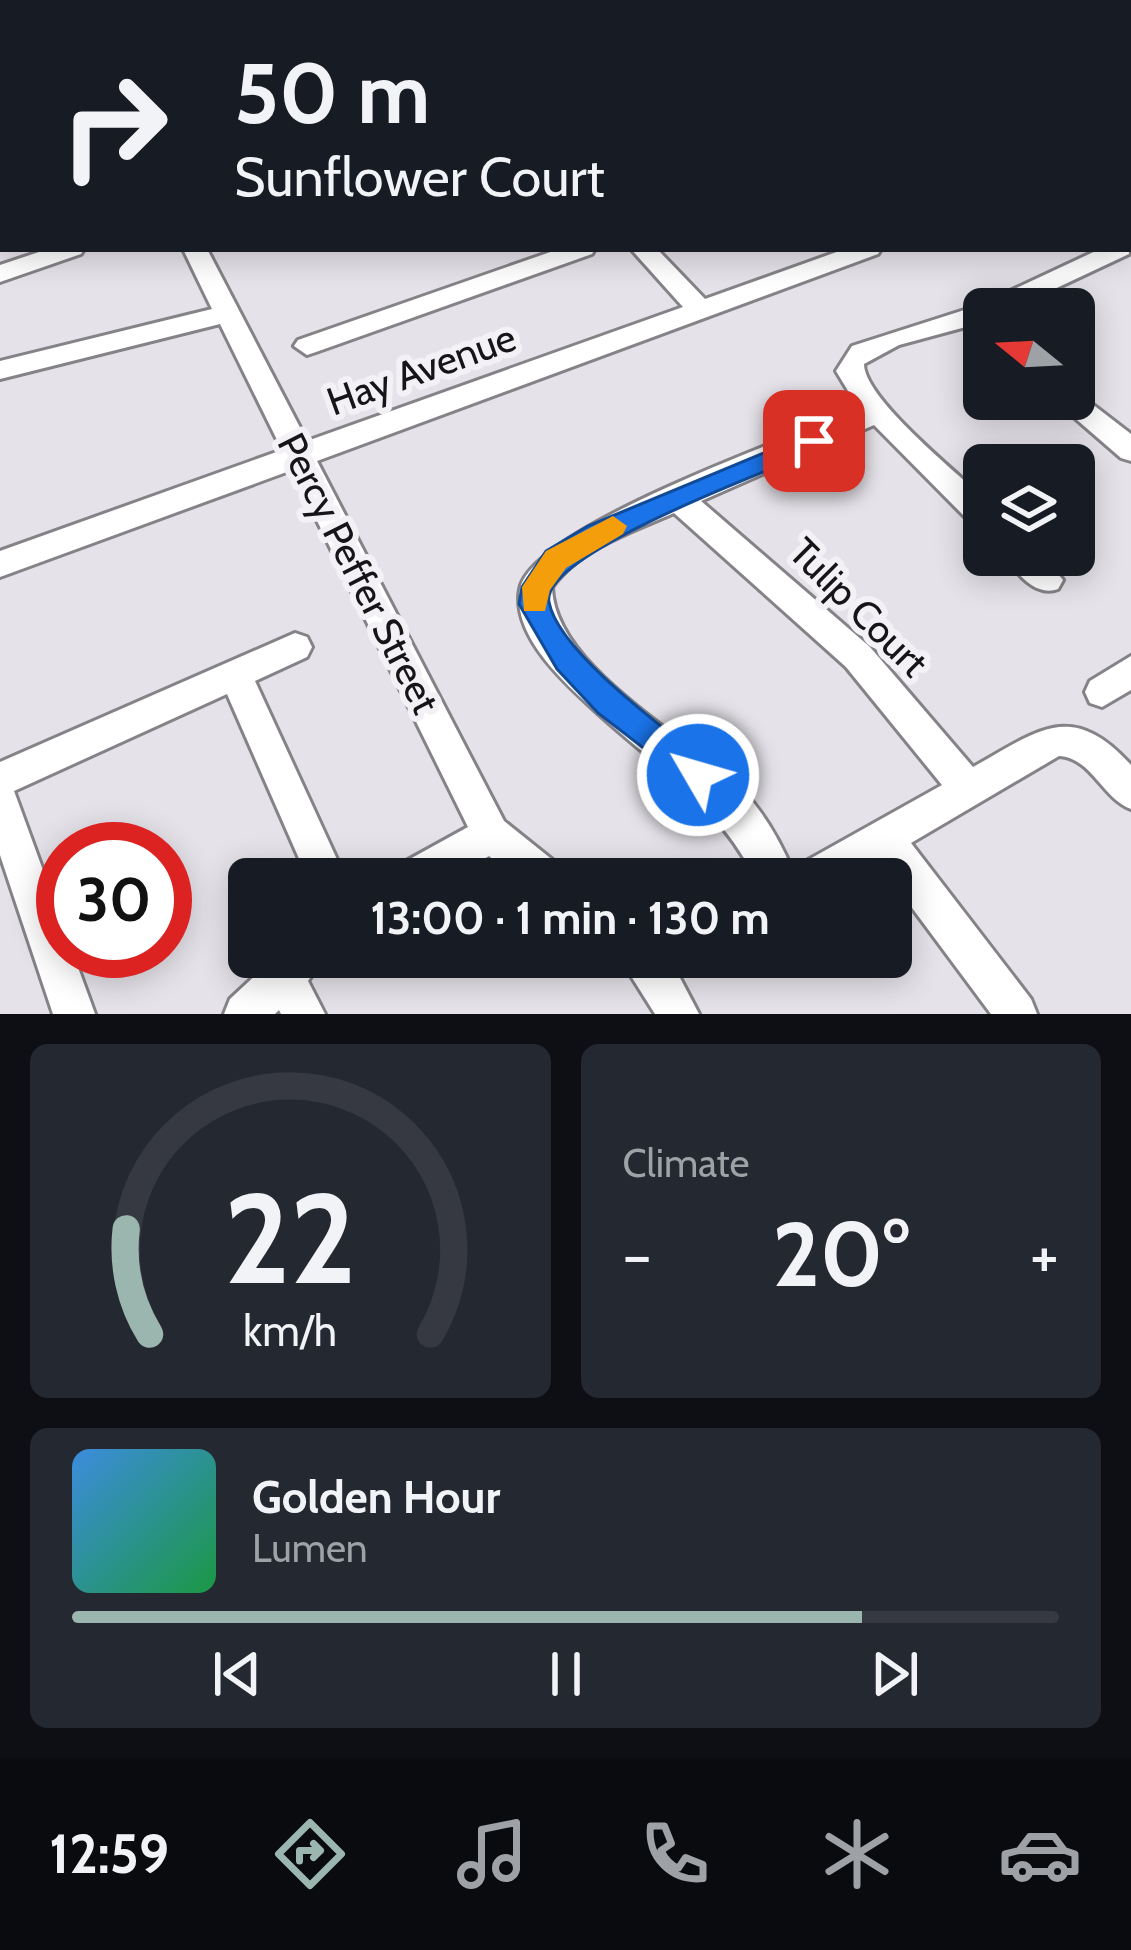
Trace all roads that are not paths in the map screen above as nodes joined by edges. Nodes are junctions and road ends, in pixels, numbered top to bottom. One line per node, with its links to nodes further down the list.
1 (63, 252): 7 (street)
2 (198, 252): 10 (street, Percy Peffer Street)
3 (574, 252): 12 (street)
4 (646, 252): 9 (street)
5 (861, 252): 9 (street, Hay Avenue)
6 (1109, 252): 8 (street)
7 (0, 274)
8 (1038, 288)
9 (700, 309): 17 (street, Hay Avenue)
10 (227, 313): 13 (street); 17 (street, Percy Peffer Street)
11 (963, 321): 14 (street)
12 (307, 346)
13 (0, 370)
14 (880, 412): 18 (street); 19 (street)
15 (1095, 419): 16 (street)
16 (1131, 450)
17 (299, 455): 20 (street, Hay Avenue); 31 (street, Percy Peffer Street)
18 (963, 496)
19 (675, 497): 29 (street, Tulip Court); 36 (street)
20 (0, 564)
21 (1043, 576): 22 (street)
22 (1047, 580)
23 (295, 647): 25 (street)
24 (1131, 671): 26 (street)
25 (235, 676): 27 (street); 33 (street)
26 (1102, 692)
27 (0, 780)
28 (1120, 780): 29 (street)
29 (969, 790): 32 (street)
30 (0, 800): 41 (street)
31 (490, 833): 34 (street); 35 (street, Percy Peffer Street)
32 (885, 840): 37 (street); 45 (street)
33 (319, 858)
34 (448, 858)
35 (520, 858)
36 (764, 858)
37 (852, 858)
38 (283, 978): 42 (street)
39 (296, 978): 43 (street)
40 (662, 978): 44 (street)
41 (74, 1014)
42 (245, 1014)
43 (304, 1014)
44 (678, 1014)
45 (1016, 1014)

